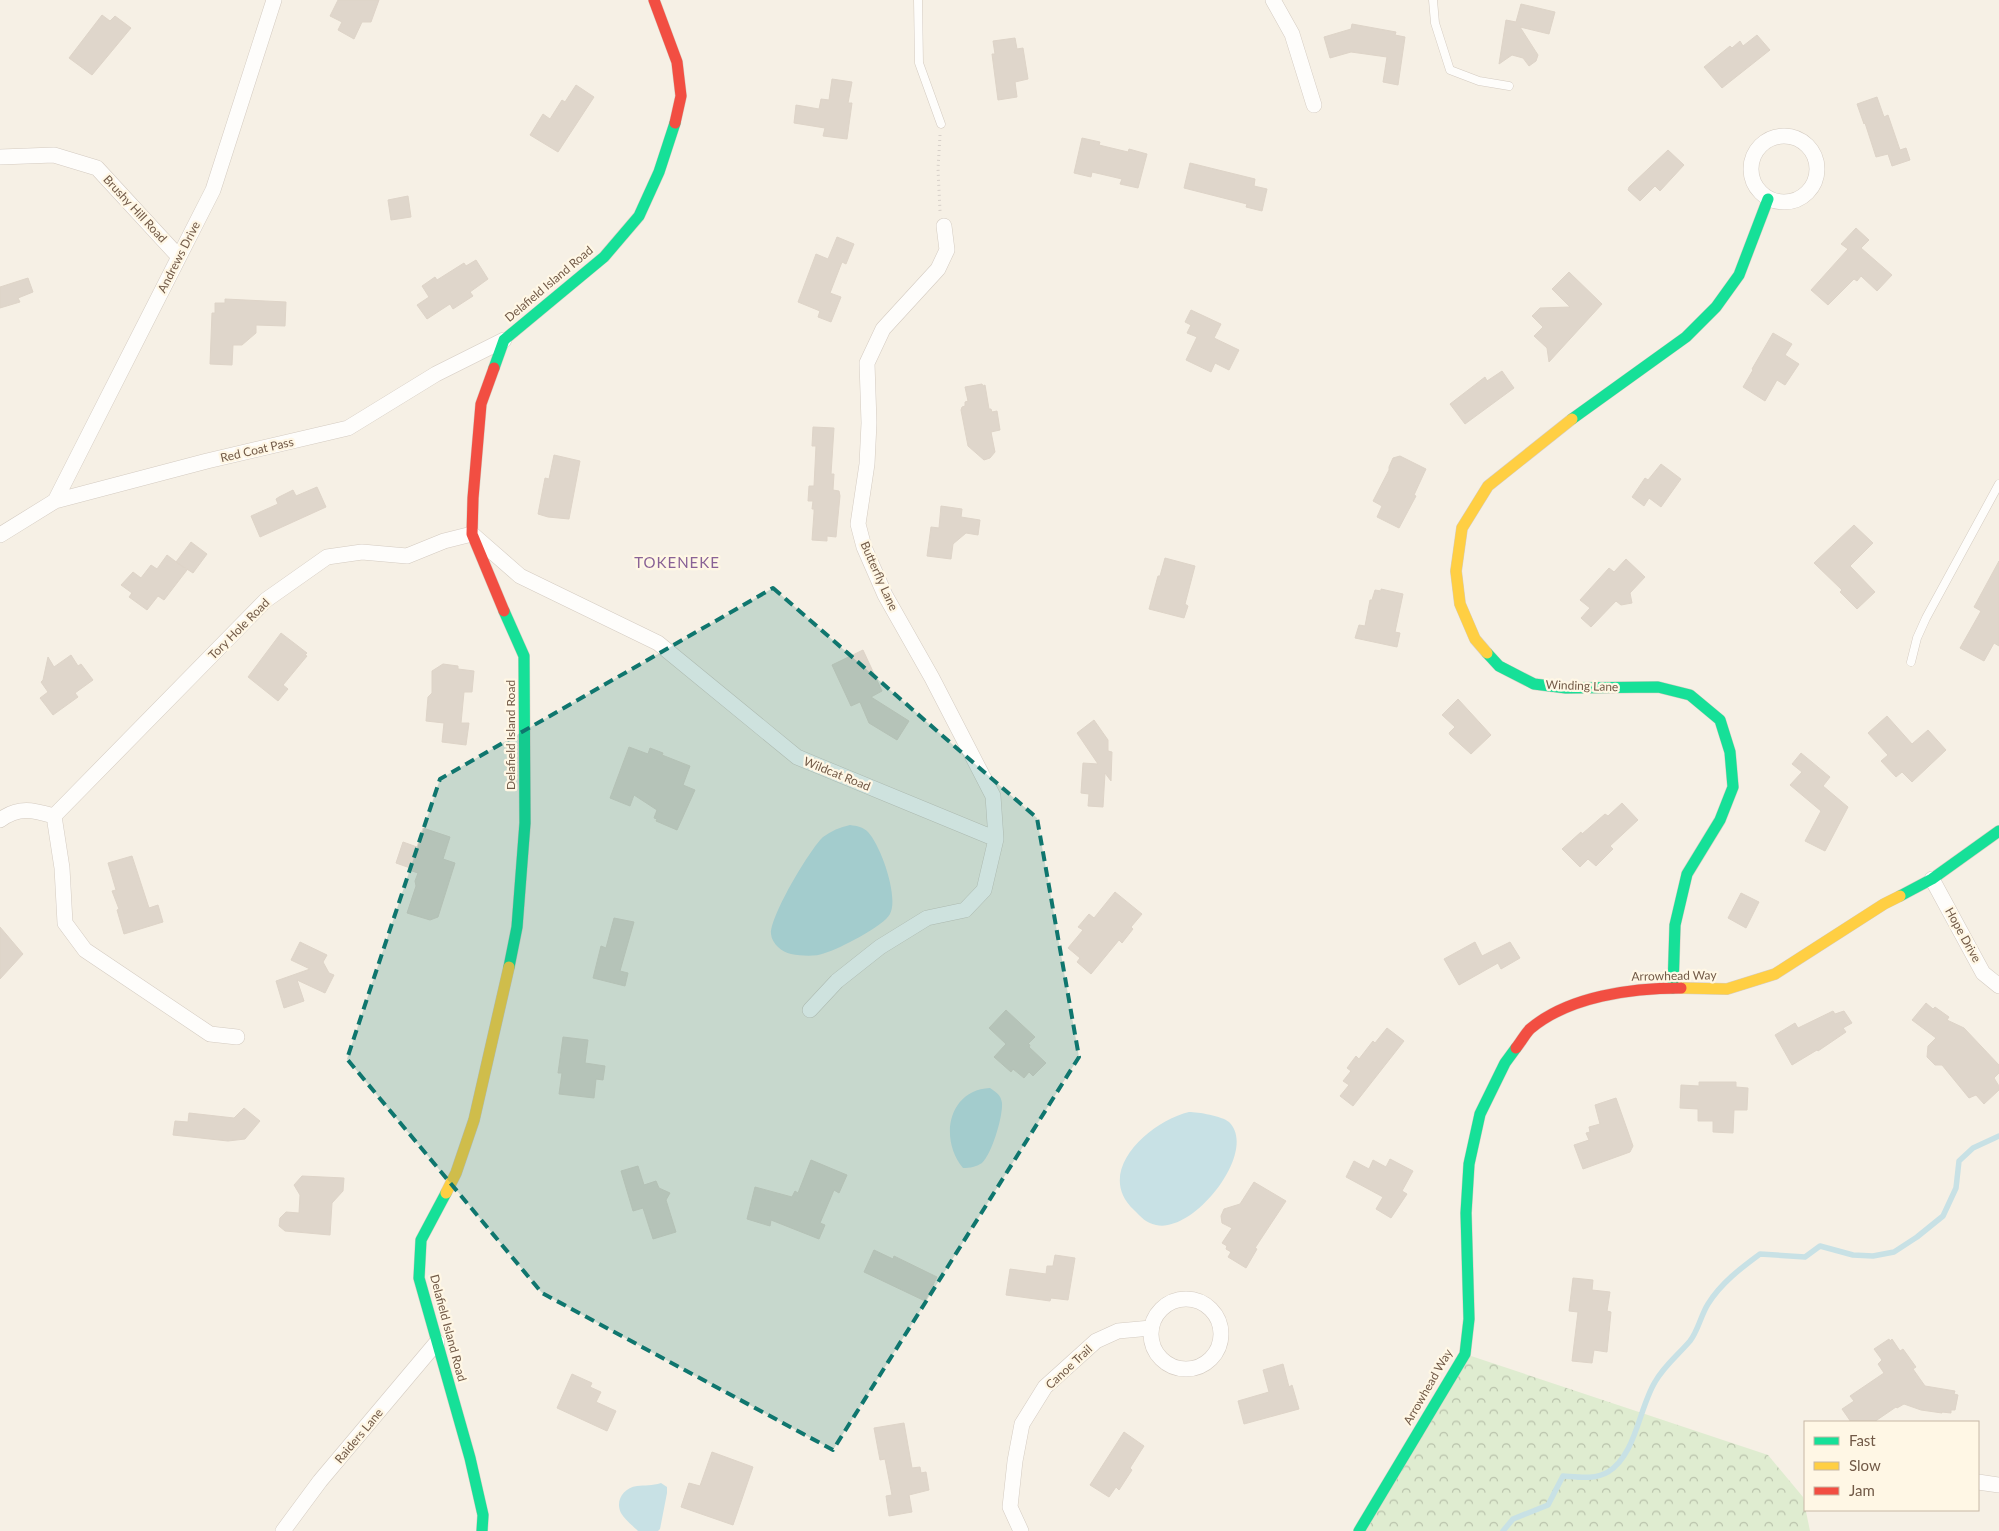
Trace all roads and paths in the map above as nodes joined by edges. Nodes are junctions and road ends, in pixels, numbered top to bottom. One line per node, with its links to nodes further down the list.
1 (274, 0): 12 (street, Andrews Drive)
2 (654, 0): 13 (street, Delafield Island Road)
3 (918, 0): 8 (lane)
4 (1273, 0): 7 (street)
5 (1433, 0): 6 (lane)
6 (1508, 86)
7 (1314, 105)
8 (941, 124): 11 (path)
9 (0, 156): 12 (street, Brushy Hill Road)
10 (1768, 198): 10 (street); 25 (street, Winding Lane)
11 (944, 226): 22 (street, Butterfly Lane)
12 (179, 257): 15 (street, Andrews Drive)
13 (504, 340): 15 (street, Red Coat Pass); 16 (street, Delafield Island Road)
14 (1999, 484): 18 (lane)
15 (55, 501): 17 (street, Red Coat Pass)
16 (472, 534): 19 (street, Tory Hole Road); 22 (street, Wildcat Road); 29 (street, Delafield Island Road)
17 (0, 535)
18 (1911, 662)
19 (54, 816): 20 (street); 27 (street)
20 (0, 820)
21 (1999, 831): 23 (street, Arrowhead Way)
22 (996, 839): 26 (street)
23 (1932, 879): 24 (street, Hope Drive); 25 (street, Arrowhead Way)
24 (1999, 986)
25 (1673, 988): 35 (street, Arrowhead Way)
26 (810, 1010)
27 (237, 1037)
28 (1151, 1328): 28 (street); 34 (street, Canoe Trail)
29 (437, 1342): 32 (street, Raiders Lane); 33 (street, Delafield Island Road)
30 (1979, 1482): 31 (street)
31 (1999, 1485)
32 (283, 1531)
33 (482, 1531)
34 (1020, 1531)
35 (1359, 1531)

